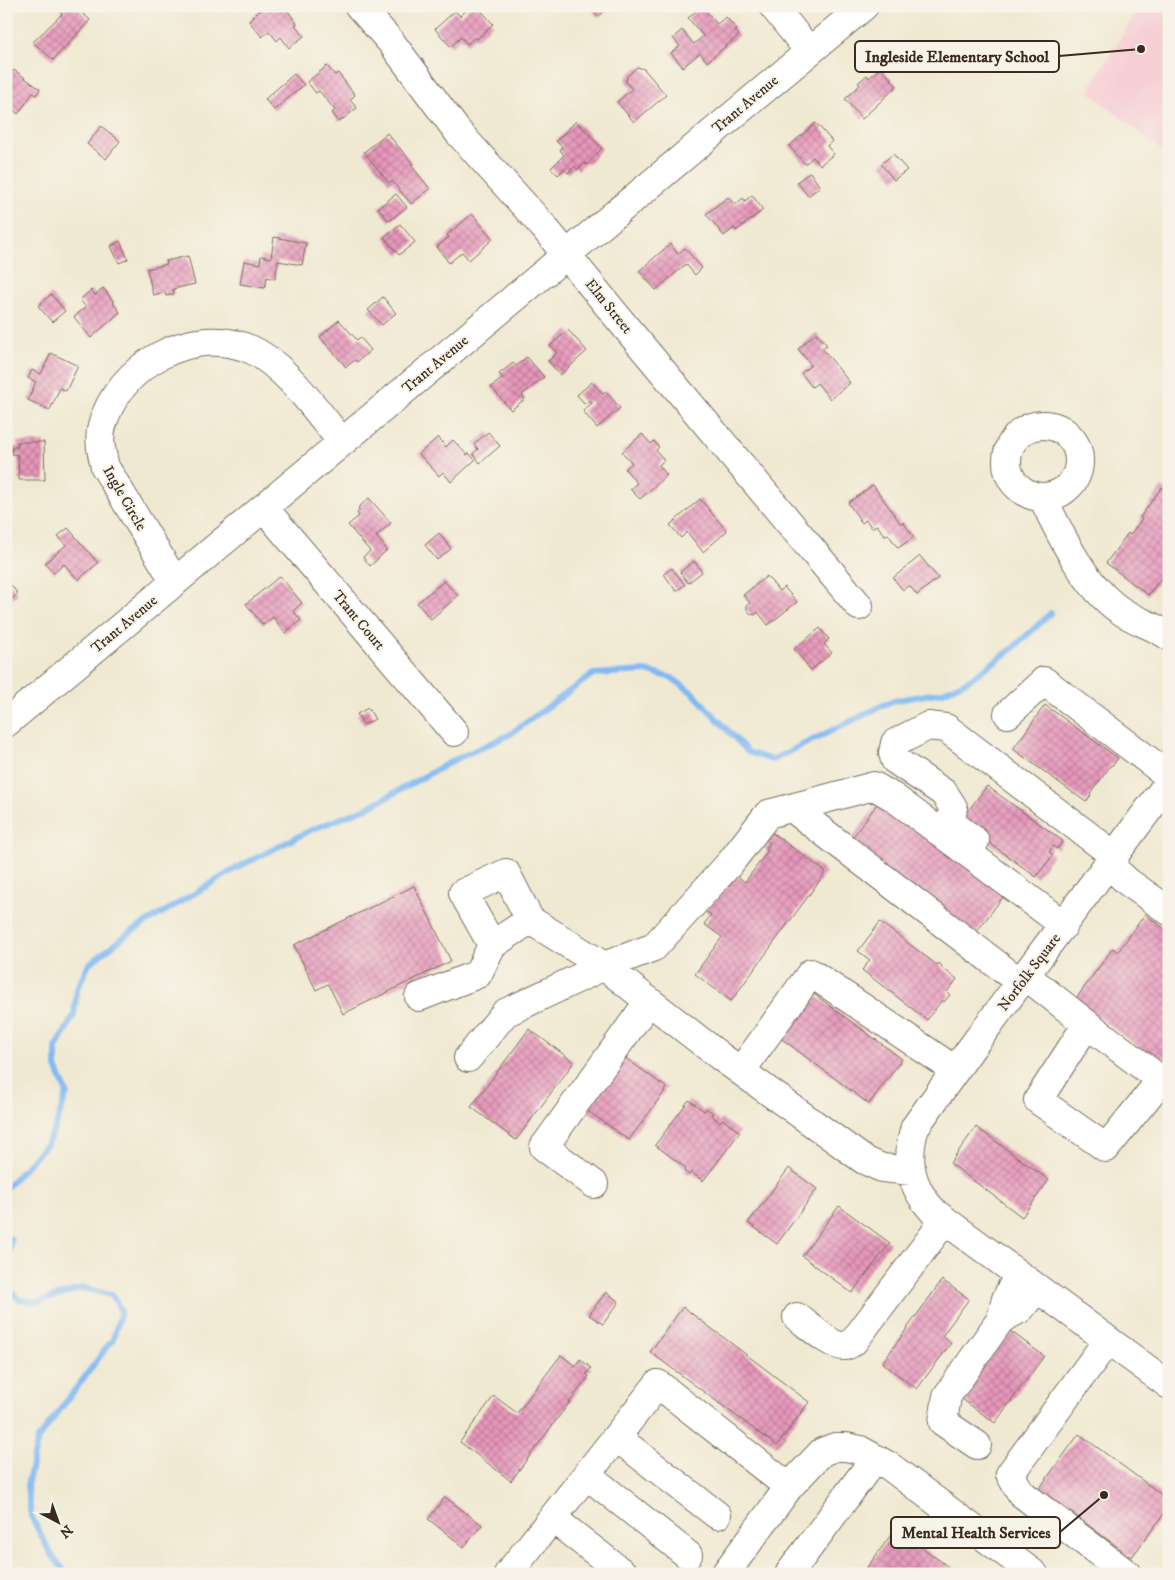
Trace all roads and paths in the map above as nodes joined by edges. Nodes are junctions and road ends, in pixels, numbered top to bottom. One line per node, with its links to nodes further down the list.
1 (773, 6): 4 (street)
2 (864, 6): 4 (street, Trant Avenue)
3 (364, 8): 5 (street, Elm Street)
4 (809, 52): 5 (street, Trant Avenue)
5 (566, 254): 6 (street, Trant Avenue); 10 (street, Elm Street)
6 (342, 442): 8 (street, Trant Avenue); 9 (street, Ingle Circle)
7 (1043, 498): 11 (street)
8 (264, 508): 9 (street, Trant Avenue); 14 (street, Trant Court)
9 (175, 582): 13 (street, Trant Avenue)
10 (859, 606)
11 (1169, 636)
12 (1008, 714): 15 (street)
13 (6, 722)
14 (454, 732)
15 (1169, 776)
16 (1169, 782): 18 (street, Norfolk Square)
17 (792, 808): 20 (street); 23 (street); 24 (street)
18 (1112, 860): 19 (street); 20 (street, Norfolk Square); 20 (street)
19 (1169, 911)
20 (1068, 919): 24 (street, Norfolk Square)
21 (530, 920): 22 (street); 22 (street); 23 (street)
22 (492, 945): 25 (street)
23 (604, 966): 26 (street); 28 (street)
24 (1023, 979): 27 (street); 29 (street, Norfolk Square)
25 (419, 997)
26 (649, 1001): 30 (street); 33 (street)
27 (1087, 1024): 31 (street); 31 (street)
28 (468, 1058)
29 (956, 1070): 30 (street); 32 (street, Norfolk Square)
30 (740, 1071): 32 (street)
31 (1165, 1080)
32 (911, 1171): 34 (street, Norfolk Square)
33 (594, 1184)
34 (944, 1220): 35 (street, Norfolk Square); 36 (street)
35 (1027, 1282): 37 (street, Norfolk Square); 40 (street)
36 (796, 1317)
37 (1107, 1341): 38 (street, Norfolk Square); 52 (street)
38 (1169, 1385)
39 (616, 1437): 42 (street); 43 (street); 44 (street)
40 (977, 1446)
41 (875, 1458): 43 (street); 50 (street); 51 (street)
42 (587, 1475): 45 (street); 46 (street)
43 (789, 1487): 49 (street)
44 (717, 1515)
45 (552, 1518): 47 (street); 48 (street)
46 (688, 1555)
47 (508, 1574)
48 (624, 1574)
49 (725, 1574)
50 (789, 1574)
51 (1034, 1574)
52 (1127, 1574)

